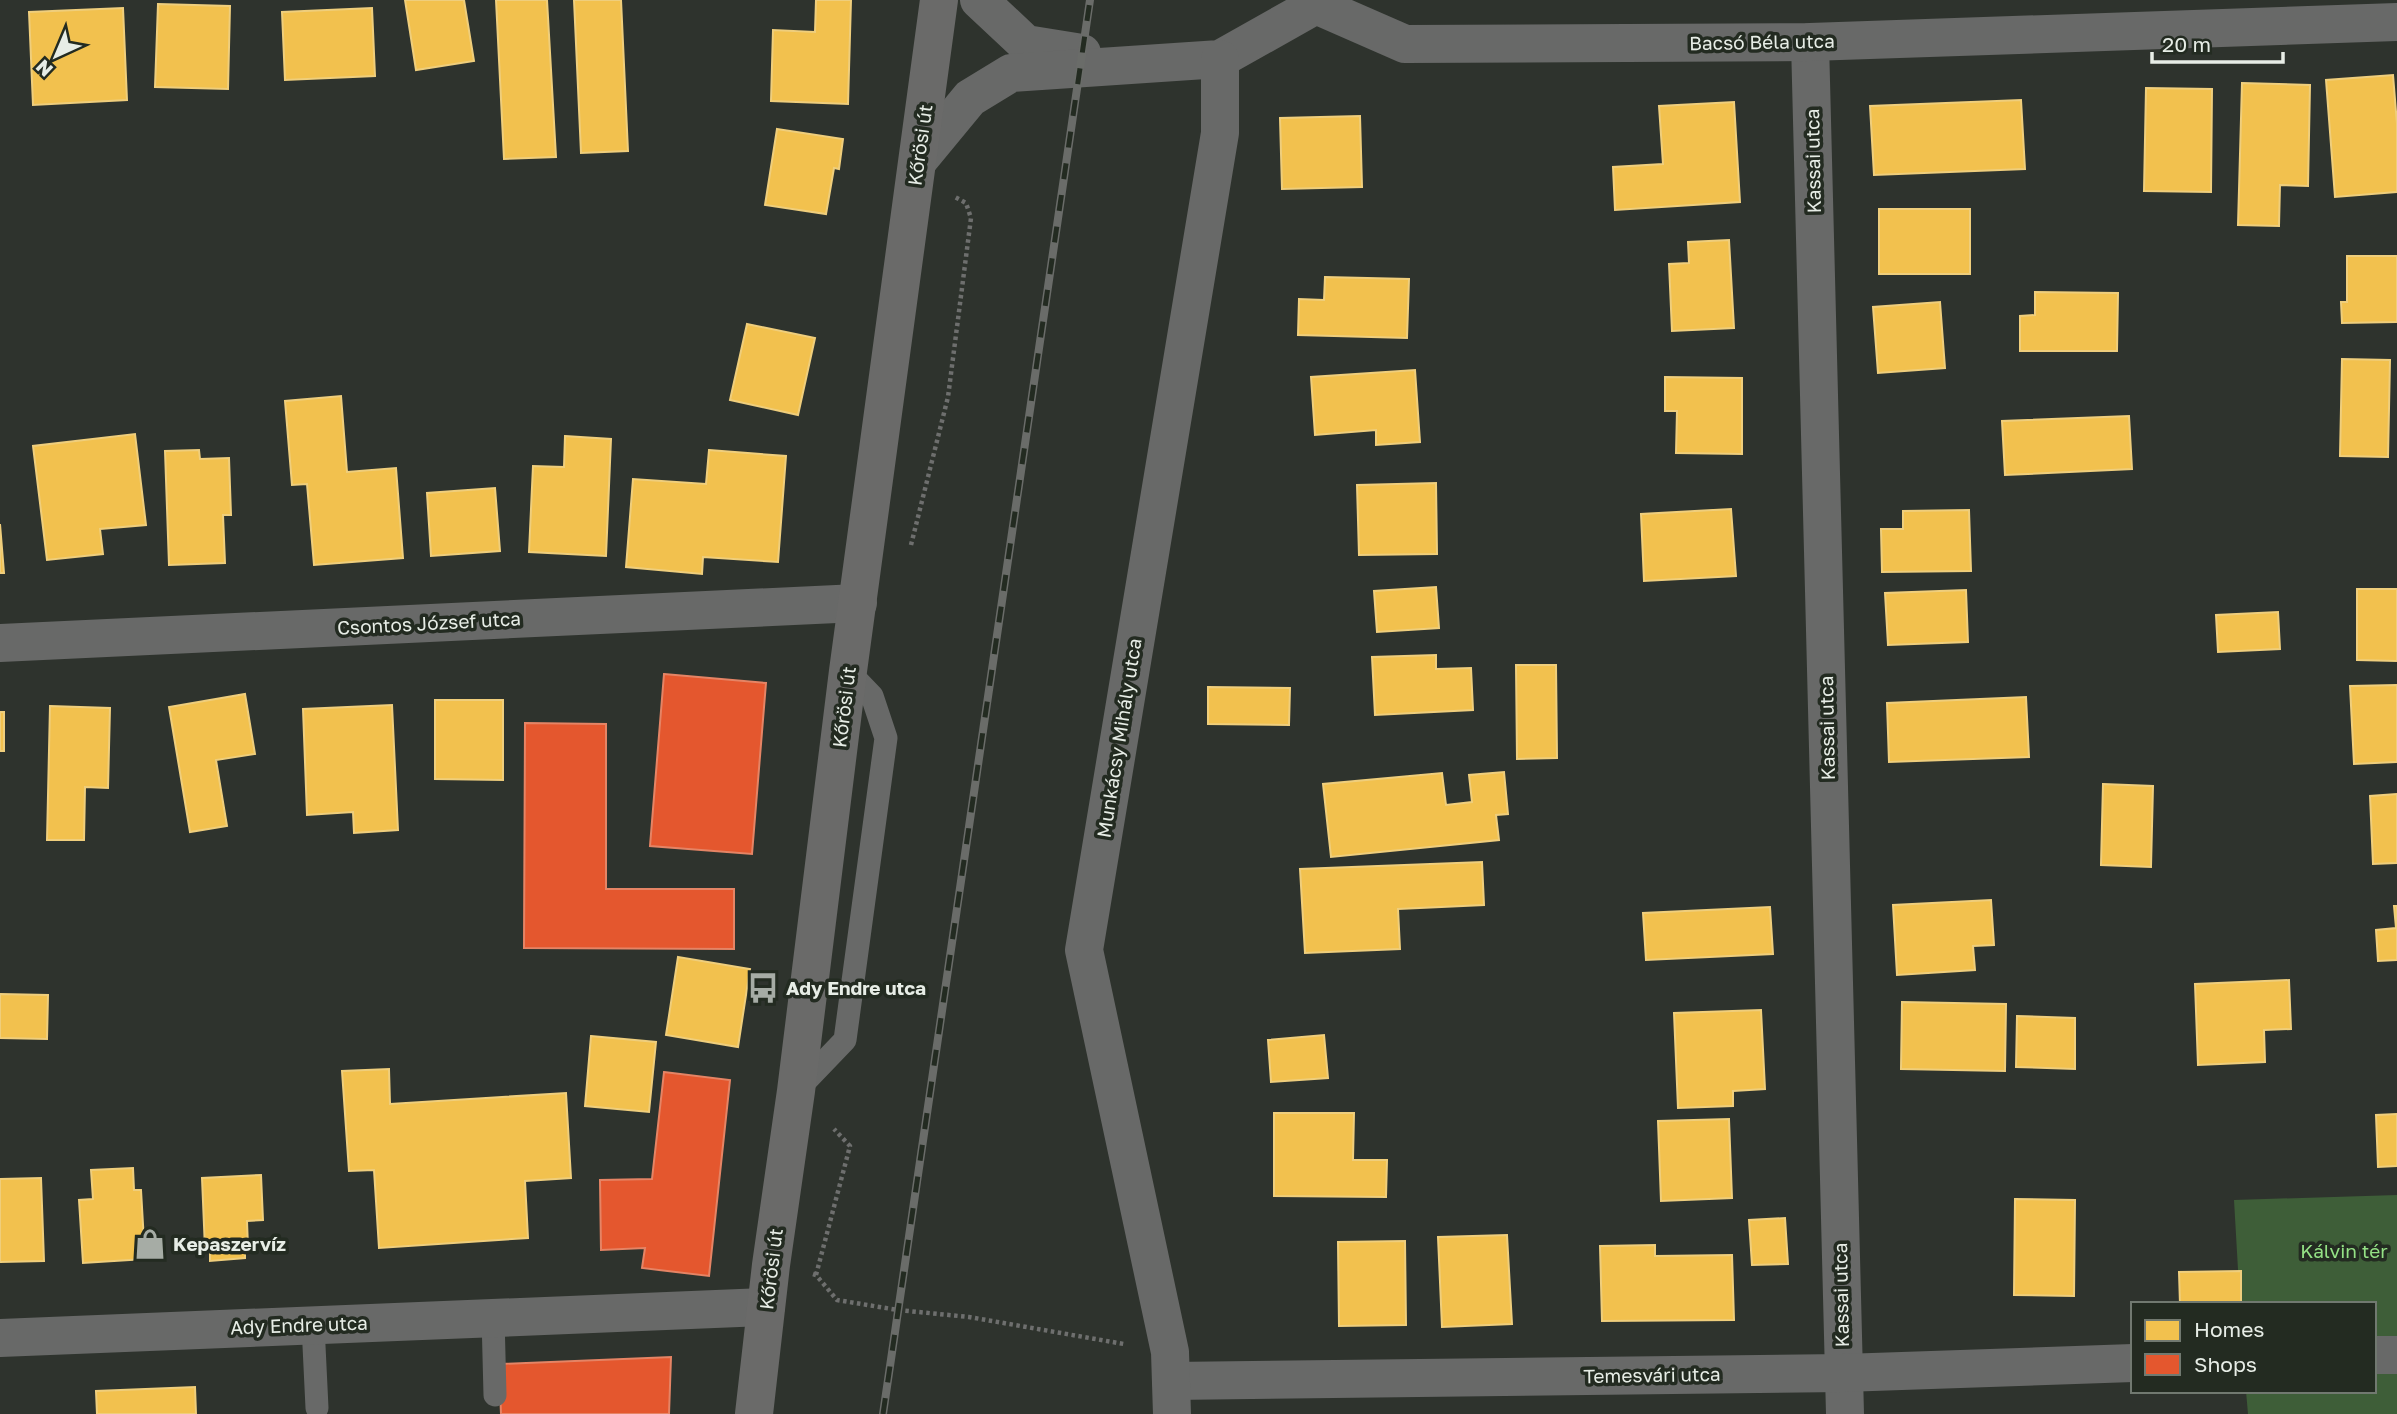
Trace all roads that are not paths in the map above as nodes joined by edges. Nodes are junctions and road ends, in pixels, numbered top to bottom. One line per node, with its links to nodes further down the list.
1 (939, 0): 8 (main road, Kőrösi út)
2 (979, 0): 7 (street, Bacsó Béla utca)
3 (1317, 2): 5 (street, Bacsó Béla utca); 6 (street, Bacsó Béla utca)
4 (2397, 22): 5 (street, Bacsó Béla utca)
5 (1810, 42): 18 (street, Kassai utca)
6 (1220, 59): 7 (street, Bacsó Béla utca); 19 (street, Munkácsy Mihály utca)
7 (1150, 63): 8 (street, Bacsó Béla utca)
8 (918, 161): 9 (main road, Kőrösi út)
9 (858, 603): 10 (street, Csontos József utca); 11 (main road, Kőrösi út)
10 (0, 643)
11 (766, 1307): 12 (street, Ady Endre utca); 22 (main road, Kőrösi út)
12 (493, 1317): 13 (street, Ady Endre utca); 20 (lane)
13 (313, 1325): 14 (street, Ady Endre utca); 21 (lane)
14 (0, 1338)
15 (2376, 1355): 16 (street)
16 (2397, 1355)
17 (2131, 1363): 18 (street, Temesvári utca)
18 (1843, 1373): 19 (street, Temesvári utca); 23 (street, Kassai utca)
19 (1171, 1383)
20 (495, 1395)
21 (317, 1408)
22 (754, 1414)
23 (1845, 1414)

